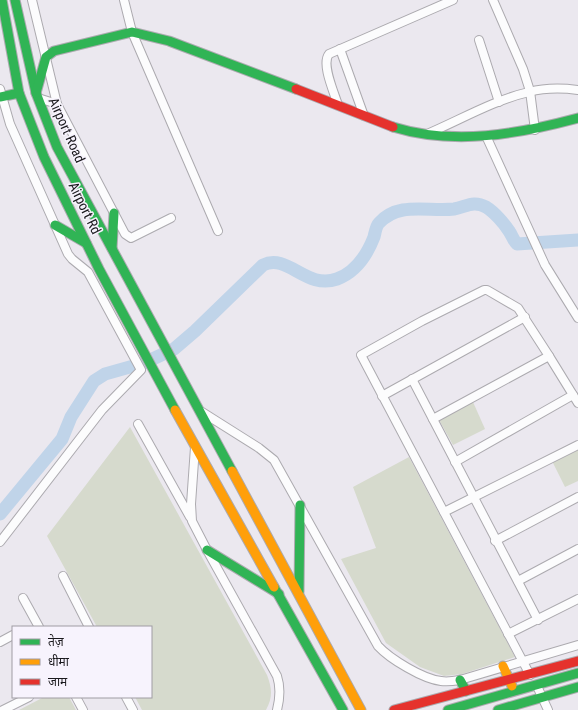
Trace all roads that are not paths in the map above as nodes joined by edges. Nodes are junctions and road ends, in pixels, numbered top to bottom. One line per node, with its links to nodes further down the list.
1 (2, 0): 13 (main road, Airport Rd)
2 (15, 0): 15 (main road, Airport Road)
3 (32, 0): 10 (street)
4 (124, 0): 7 (street)
5 (453, 0): 9 (street)
6 (494, 0): 12 (street)
7 (132, 32): 10 (main road); 18 (main road); 27 (street)
8 (479, 40): 16 (street)
9 (340, 49): 18 (street); 19 (street)
10 (46, 57): 15 (main road); 17 (street)
11 (578, 90): 12 (street)
12 (530, 91): 16 (street); 21 (street)
13 (19, 93): 14 (main road); 28 (main road, Airport Rd)
14 (0, 94): 26 (street)
15 (37, 96): 17 (street); 29 (main road, Airport Road)
16 (499, 102): 22 (street)
17 (57, 104): 24 (street)
18 (338, 105): 19 (main road)
19 (364, 116): 22 (main road)
20 (578, 118): 21 (main road)
21 (535, 130): 23 (main road)
22 (425, 135): 23 (main road)
23 (487, 138): 31 (street)
24 (114, 213): 25 (street); 29 (main road)
25 (171, 218)
26 (55, 225): 28 (main road); 48 (street)
27 (218, 232)
28 (86, 243): 39 (main road, Airport Rd)
29 (112, 249): 36 (main road, Airport Road)
30 (525, 317): 32 (street); 33 (street); 34 (street)
31 (578, 318)
32 (549, 356): 35 (street); 37 (street)
33 (412, 379): 34 (street); 37 (street)
34 (382, 396): 45 (street)
35 (576, 399): 41 (street)
36 (199, 410): 44 (street); 53 (main road, Airport Road)
37 (433, 420): 41 (street)
38 (138, 424): 46 (street)
39 (196, 445): 46 (street); 54 (main road, Airport Rd)
40 (578, 445): 43 (street)
41 (455, 462): 43 (street)
42 (578, 497): 47 (street)
43 (473, 498): 45 (street); 47 (street)
44 (300, 505): 53 (main road); 69 (street)
45 (444, 512): 60 (street)
46 (192, 521): 50 (street)
47 (495, 541): 52 (street)
48 (0, 542)
49 (578, 549): 52 (street)
50 (207, 550): 54 (main road); 84 (street)
51 (63, 576): 59 (street)
52 (518, 580): 57 (street)
53 (299, 593): 86 (main road, Airport Road)
54 (280, 594): 85 (main road, Airport Rd)
55 (23, 598): 58 (street)
56 (578, 599): 57 (street)
57 (538, 620): 60 (street)
58 (37, 625)
59 (88, 626)
60 (508, 634): 64 (street)
61 (12, 636): 62 (street)
62 (0, 642)
63 (578, 645): 64 (street)
64 (522, 661): 66 (street); 68 (street)
65 (578, 661): 68 (main road)
66 (503, 666): 69 (street); 70 (main road)
67 (578, 673): 71 (main road)
68 (530, 675): 70 (main road)
69 (460, 680): 73 (main road)
70 (508, 680): 73 (main road); 74 (main road)
71 (537, 686): 74 (main road); 78 (street)
72 (578, 687): 78 (main road)
73 (466, 691): 87 (main road)
74 (516, 691): 79 (main road); 80 (main road)
75 (26, 698): 81 (street)
76 (77, 698): 82 (street)
77 (127, 698): 83 (street)
78 (542, 698): 79 (main road); 90 (street)
79 (523, 703): 89 (main road)
80 (472, 707): 88 (main road)
81 (3, 710)
82 (83, 710)
83 (133, 710)
84 (277, 710)
85 (343, 710)
86 (361, 710)
87 (394, 710)
88 (448, 710)
89 (498, 710)
90 (548, 710)

